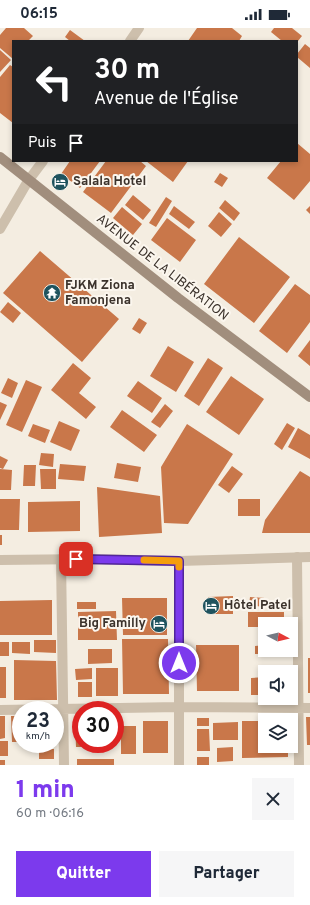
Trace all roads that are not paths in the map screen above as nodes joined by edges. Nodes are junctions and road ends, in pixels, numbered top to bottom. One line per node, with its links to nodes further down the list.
1 (139, 28): 2 (street)
2 (131, 40)
3 (0, 157): 5 (main road, AVENUE DE LA LIBÉRATION)
4 (42, 162): 5 (street)
5 (28, 181): 6 (street); 7 (main road, AVENUE DE LA LIBÉRATION)
6 (0, 228)
7 (310, 397)
8 (297, 557): 9 (street); 12 (street); 15 (street)
9 (310, 557)
10 (61, 559): 11 (street); 12 (street); 13 (street)
11 (0, 560)
12 (179, 561): 14 (street)
13 (63, 701)
14 (179, 707): 15 (street); 17 (street); 22 (street)
15 (298, 708): 16 (street); 23 (street)
16 (310, 708)
17 (64, 709)
18 (0, 710): 19 (street)
19 (12, 710)
20 (64, 753): 21 (street)
21 (64, 765)
22 (179, 765)
23 (299, 765)

